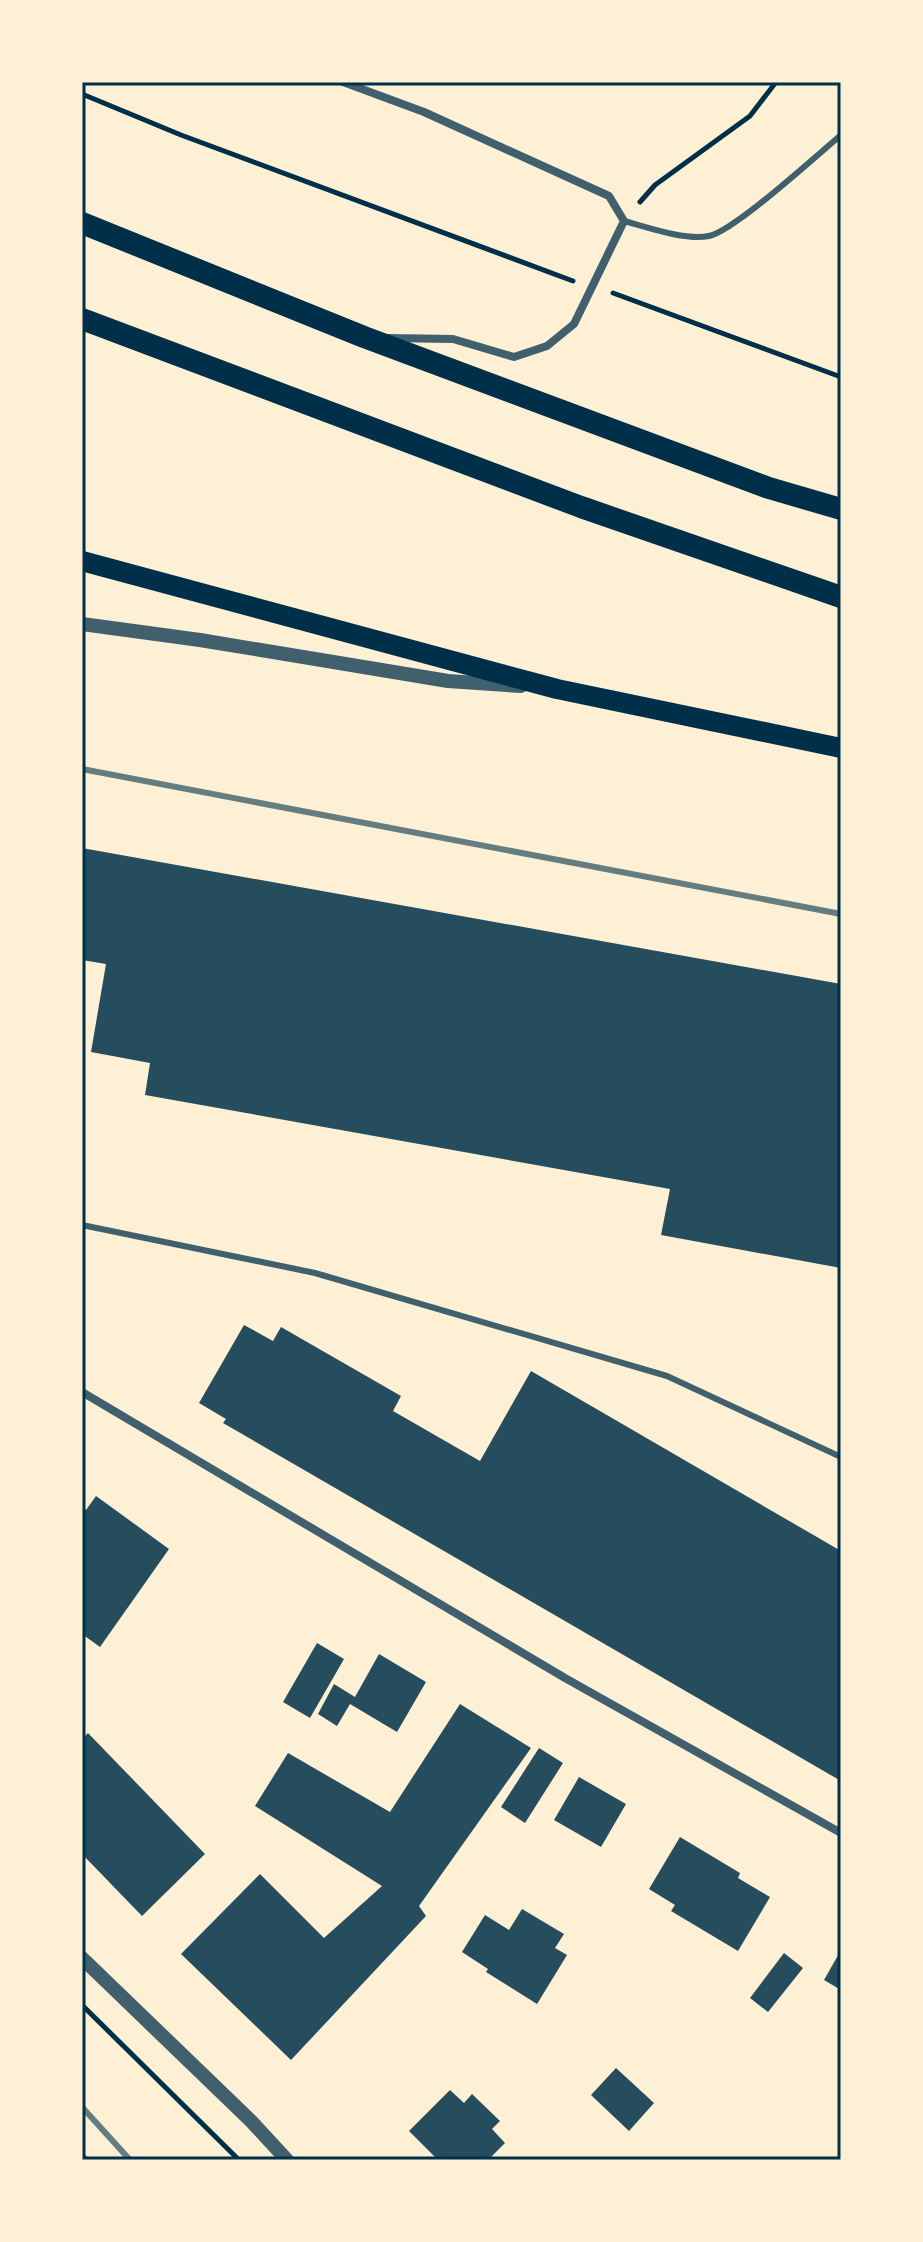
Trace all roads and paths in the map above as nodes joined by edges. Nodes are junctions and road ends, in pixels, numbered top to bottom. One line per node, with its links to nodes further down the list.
1 (343, 82): 5 (street)
2 (776, 82): 5 (path)
3 (82, 94): 7 (path)
4 (841, 135): 5 (lane)
5 (624, 221): 7 (street)
6 (82, 223): 9 (highway)
7 (593, 288): 9 (street); 10 (path)
8 (82, 319): 13 (highway)
9 (364, 337): 11 (highway)
10 (841, 377)
11 (841, 509)
12 (82, 561): 15 (main road)
13 (841, 597)
14 (82, 624): 15 (street)
15 (557, 689): 16 (main road)
16 (841, 748)
17 (82, 1225): 19 (lane)
18 (82, 1392): 20 (street)
19 (841, 1457)
20 (841, 1833)
21 (82, 1958): 24 (street)
22 (82, 2005): 23 (path)
23 (239, 2160)
24 (287, 2160)

